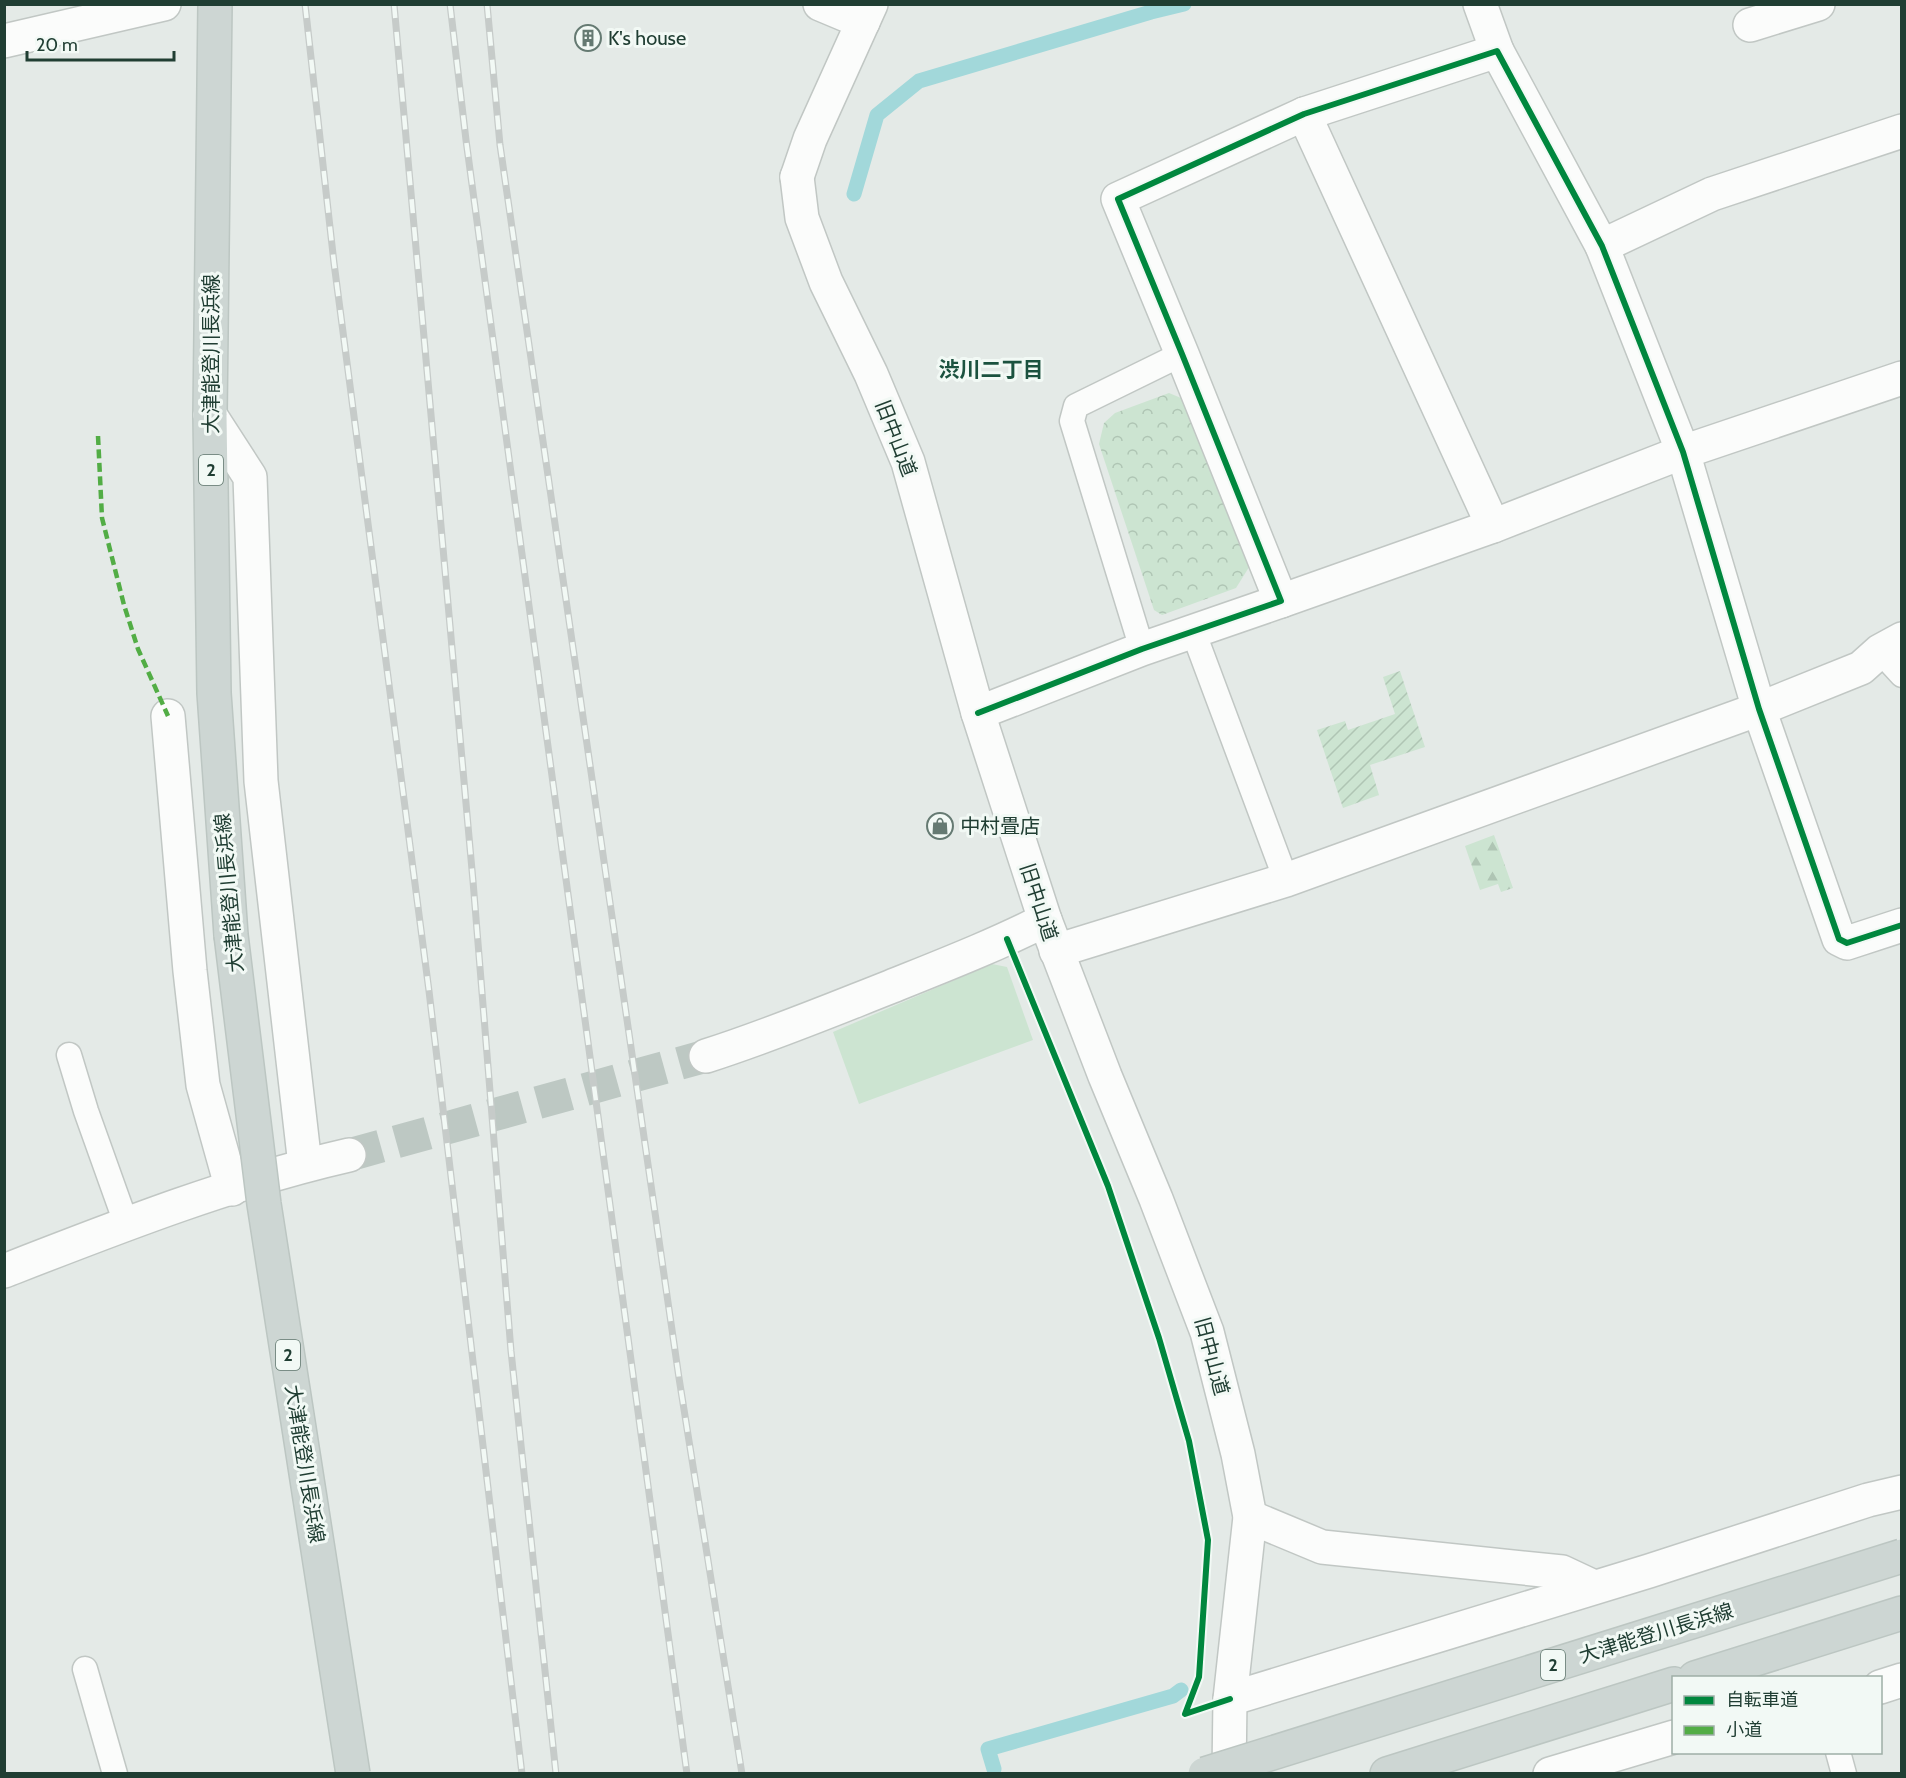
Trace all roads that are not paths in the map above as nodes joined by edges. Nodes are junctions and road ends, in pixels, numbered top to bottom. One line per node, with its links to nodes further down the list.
1 (164, 4): 8 (street)
2 (214, 4): 15 (main road, 大津能登川長浜線 / 2)
3 (820, 4): 6 (street, 旧中山道)
4 (1480, 4): 9 (street)
5 (1818, 4): 7 (street)
6 (867, 13): 24 (street, 旧中山道)
7 (1750, 25)
8 (4, 41)
9 (1497, 51): 10 (street); 12 (street)
10 (1304, 114): 13 (street); 17 (street)
11 (1902, 131): 12 (street)
12 (1602, 246): 16 (street)
13 (1182, 354): 18 (street); 21 (lane)
14 (1902, 378): 16 (street)
15 (210, 415): 33 (street); 51 (main road, 大津能登川長浜線 / 2, bridge)
16 (1683, 452): 17 (street); 23 (street)
17 (1493, 526): 18 (street)
18 (1281, 601): 19 (street)
19 (1192, 632): 21 (street); 26 (lane)
20 (1891, 645): 22 (lane); 23 (street)
21 (1142, 649): 24 (street)
22 (1902, 675)
23 (1759, 709): 26 (street); 28 (street)
24 (978, 713): 27 (street, 旧中山道)
25 (168, 716): 34 (street)
26 (1286, 880): 29 (street)
27 (1045, 920): 29 (street, 旧中山道); 31 (street)
28 (1902, 925)
29 (1056, 951): 38 (street, 旧中山道)
30 (69, 1055): 35 (lane)
31 (706, 1056)
32 (349, 1155): 33 (street)
33 (305, 1165): 34 (street)
34 (232, 1189): 35 (street)
35 (126, 1223): 36 (street)
36 (4, 1271)
37 (1902, 1492): 40 (street)
38 (1250, 1517): 40 (street); 47 (street, 旧中山道)
39 (1902, 1556): 52 (main road, 大津能登川長浜線 / 2, bridge)
40 (1594, 1587): 47 (street)
41 (1902, 1613): 43 (main road)
42 (85, 1669): 50 (lane)
43 (1698, 1676)
44 (1902, 1680): 46 (street)
45 (1672, 1685): 54 (main road)
46 (1882, 1687)
47 (1230, 1699): 53 (street, 旧中山道)
48 (1672, 1738): 55 (street)
49 (1839, 1754): 56 (lane)
50 (115, 1773)
51 (353, 1773)
52 (1205, 1773)
53 (1230, 1773)
54 (1387, 1773)
55 (1550, 1773)
56 (1844, 1773)

